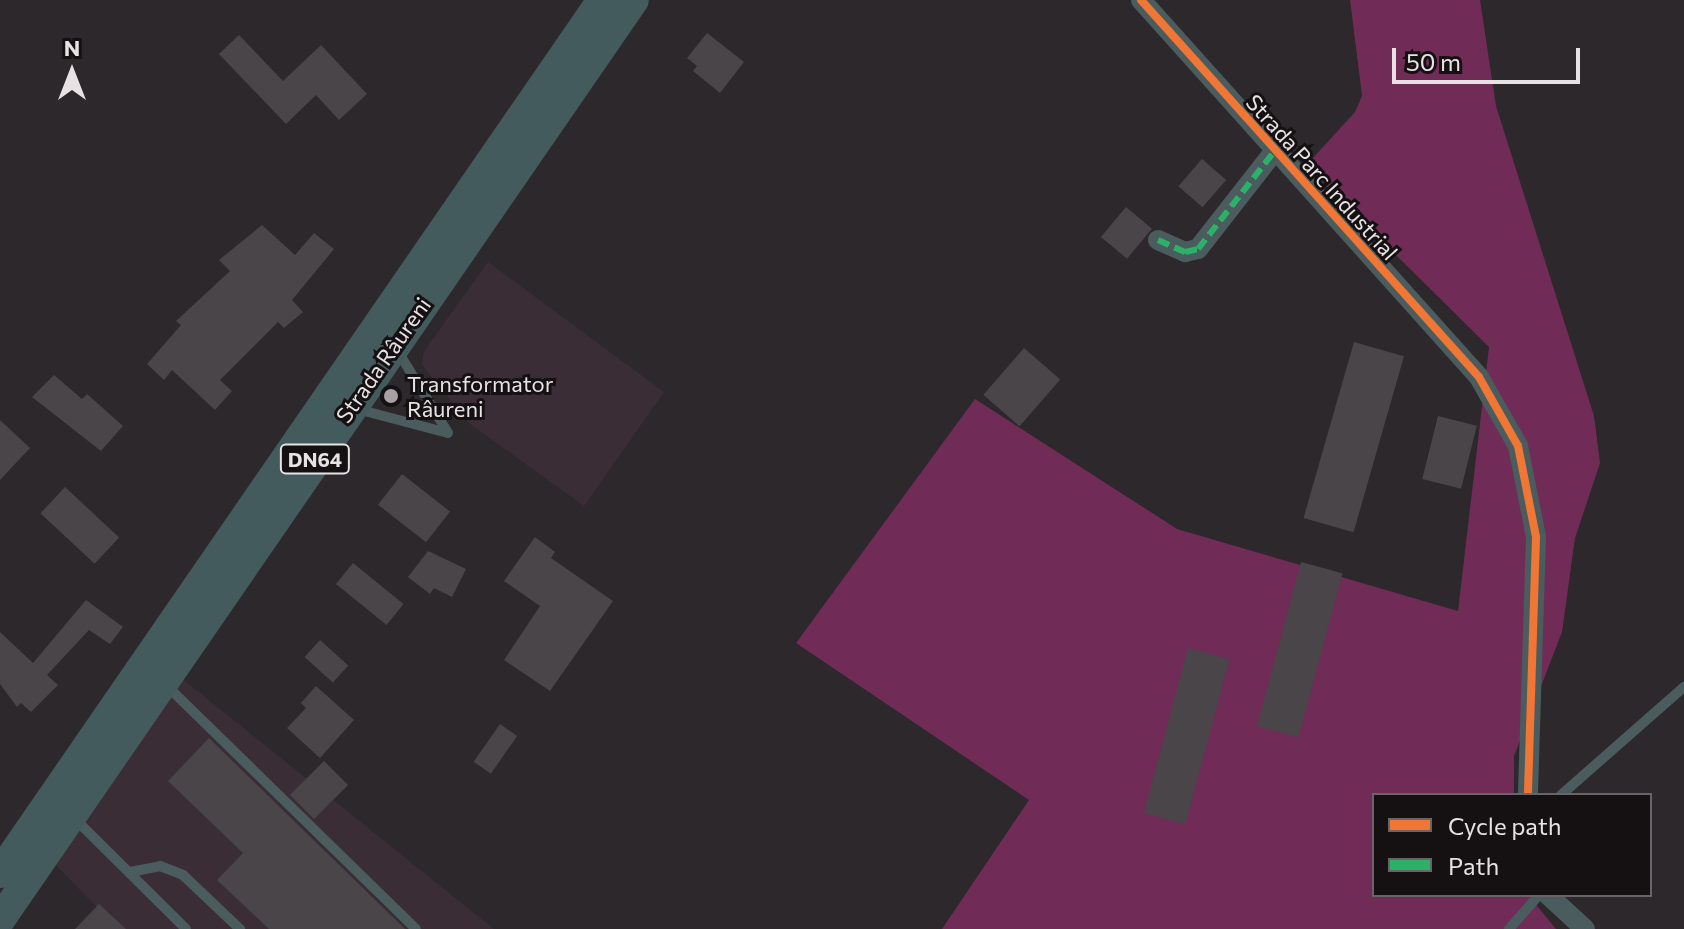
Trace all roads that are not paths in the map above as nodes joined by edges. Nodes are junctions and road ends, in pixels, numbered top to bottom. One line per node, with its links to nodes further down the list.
1 (602, 0): 14 (main road, Strada Râureni / DN64)
2 (634, 0): 6 (main road, Strada Râureni / DN64)
3 (1141, 0): 4 (street, Strada Parc Industrial)
4 (1273, 153): 5 (street); 10 (street, Strada Parc Industrial)
5 (1158, 240)
6 (394, 345): 7 (main road, Strada Râureni / DN64); 7 (lane)
7 (351, 407): 8 (main road, Strada Râureni / DN64)
8 (162, 681): 12 (main road, Strada Râureni / DN64); 20 (lane)
9 (1684, 687): 11 (lane)
10 (1528, 793)
11 (1563, 793)
12 (71, 815): 13 (lane); 17 (main road, Strada Râureni / DN64)
13 (130, 872): 18 (lane); 19 (lane)
14 (0, 873)
15 (1537, 897): 21 (lane)
16 (1550, 897): 22 (street)
17 (0, 920)
18 (186, 929)
19 (240, 929)
20 (416, 929)
21 (1509, 929)
22 (1585, 929)

